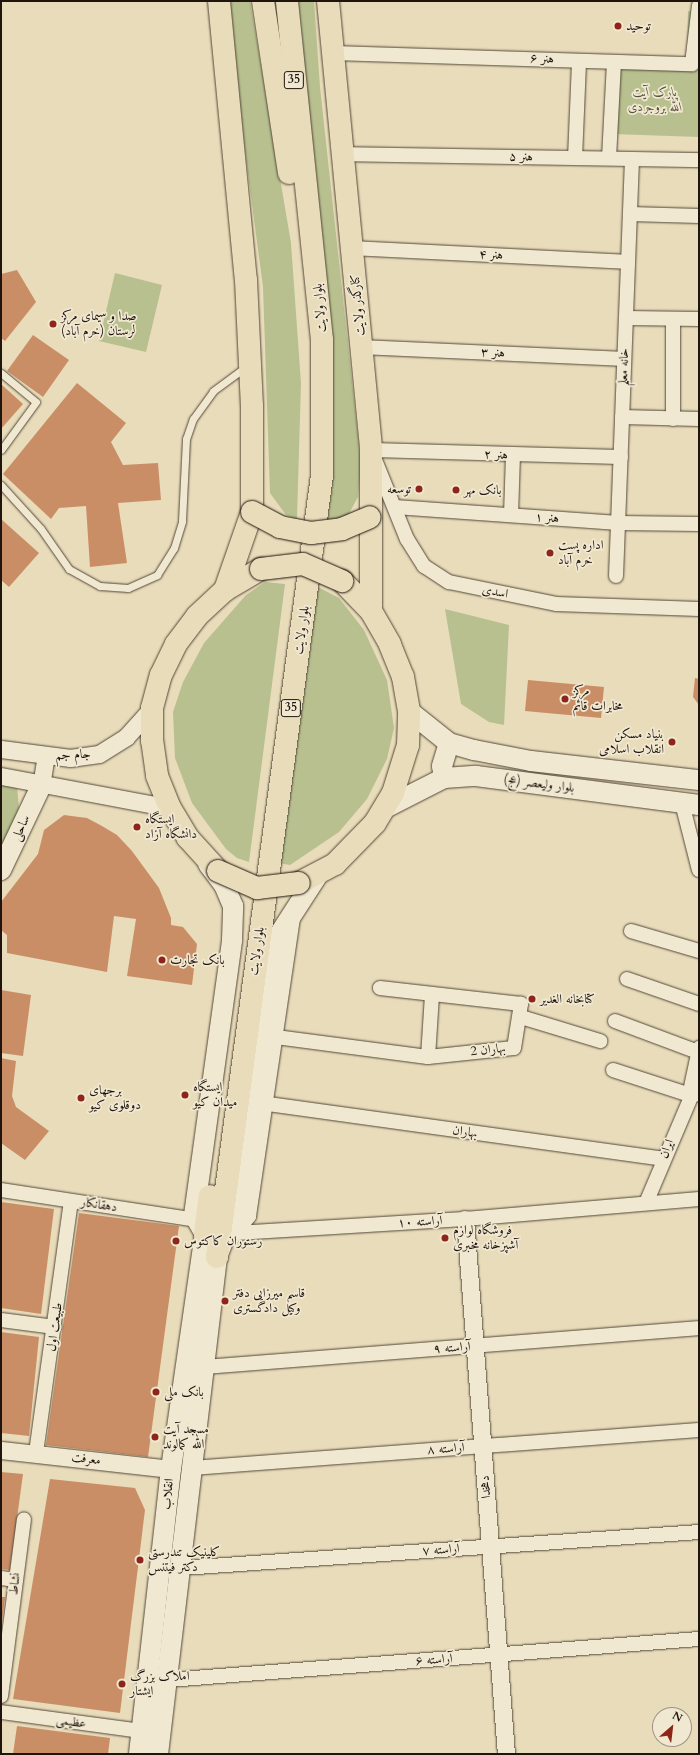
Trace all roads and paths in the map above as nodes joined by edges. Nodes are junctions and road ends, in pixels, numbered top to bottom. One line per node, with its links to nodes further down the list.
1 (218, 1): 23 (main road)
2 (263, 1): 82 (main road, بلوار ولایت / 35)
3 (287, 1): 84 (main road, بلوار ولایت / 35)
4 (328, 1): 6 (main road, کنارگذر ولایت)
5 (699, 5): 8 (street, هنر ۶)
6 (332, 53): 7 (street, هنر ۶); 9 (main road, کنارگذر ولایت)
7 (579, 61): 8 (street, هنر ۶); 10 (street)
8 (614, 62): 11 (street)
9 (343, 154): 10 (street, هنر ۵); 16 (main road, کنارگذر ولایت)
10 (575, 158): 11 (street, هنر ۵)
11 (609, 158): 12 (street, هنر ۵)
12 (632, 159): 13 (street, هنر ۵); 14 (street, خانه معلم)
13 (699, 160)
14 (630, 214): 15 (street); 17 (street, خانه معلم)
15 (699, 216)
16 (354, 248): 17 (street, هنر ۴); 21 (main road, کنارگذر ولایت)
17 (628, 262): 18 (street, خانه معلم)
18 (626, 318): 19 (street); 22 (street, خانه معلم)
19 (673, 319): 20 (street); 26 (street)
20 (699, 319)
21 (362, 347): 22 (street, هنر ۳); 29 (main road, کنارگذر ولایت)
22 (624, 359): 25 (street, خانه معلم)
23 (250, 363): 32 (lane); 34 (main road)
24 (1, 372): 28 (lane)
25 (622, 417): 26 (street); 31 (street, خانه معلم)
26 (673, 419): 27 (street)
27 (699, 420)
28 (1, 450)
29 (371, 450): 30 (street, هنر ۲); 33 (street, اسدی); 36 (main road, کنارگذر ولایت)
30 (513, 456): 31 (street, هنر ۲); 35 (street)
31 (621, 457): 37 (street, خانه معلم)
32 (1, 485)
33 (395, 507): 35 (street, هنر ۱); 41 (street, اسدی)
34 (252, 512): 36 (main road, bridge); 40 (main road)
35 (511, 515): 37 (street, هنر ۱)
36 (370, 516): 42 (main road, کنارگذر ولایت)
37 (618, 523): 38 (street, هنر ۱); 39 (street, خانه معلم)
38 (699, 524)
39 (616, 576)
40 (225, 590): 42 (main road, bridge); 43 (main road)
41 (699, 608)
42 (371, 611): 44 (main road)
43 (152, 708): 47 (street, جام جم); 53 (main road)
44 (409, 711): 45 (main road, بلوار ولیعصر (عج)); 54 (main road)
45 (449, 743): 49 (main road); 50 (main road, بلوار ولیعصر (عج))
46 (1, 749): 47 (street, جام جم)
47 (46, 756): 51 (street)
48 (1, 776): 51 (street)
49 (444, 778): 52 (main road, بلوار ولیعصر (عج)); 54 (main road, بلوار ولیعصر (عج))
50 (699, 780)
51 (41, 786): 53 (street); 56 (main road, ساحلی)
52 (691, 804): 57 (street)
53 (170, 808): 55 (main road)
54 (385, 808): 58 (main road)
55 (202, 856): 58 (main road, bridge); 82 (main road, انقلاب)
56 (1, 870)
57 (699, 870)
58 (319, 873): 59 (main road, انقلاب)
59 (294, 908): 68 (street); 84 (main road, انقلاب)
60 (631, 931): 61 (street)
61 (699, 951)
62 (627, 979): 65 (street)
63 (380, 988): 64 (street)
64 (432, 995): 66 (street); 71 (street)
65 (699, 1004)
66 (521, 1017): 69 (street); 71 (street, بهاران 2)
67 (615, 1021): 70 (street)
68 (276, 1037): 71 (street, بهاران 2); 75 (street)
69 (600, 1041)
70 (699, 1050): 74 (street, ایران)
71 (428, 1057)
72 (613, 1070): 74 (street)
73 (699, 1078): 74 (street, ایران)
74 (694, 1095): 76 (street, ایران)
75 (268, 1104): 76 (street, بهاران); 83 (street)
76 (663, 1159): 80 (street, ایران)
77 (1, 1190): 79 (street, دهقانکار)
78 (699, 1199): 80 (street, آراسته ۱۰)
79 (71, 1201): 82 (street, دهقانکار); 86 (street, طبیعت اول)
80 (646, 1203): 81 (street, آراسته ۱۰)
81 (465, 1219): 83 (street, آراسته ۱۰); 88 (street, دهخدا)
82 (200, 1227): 95 (main road, انقلاب / 35)
83 (236, 1233): 84 (street)
84 (217, 1257): 89 (main road, انقلاب / 35)
85 (1, 1320): 86 (street)
86 (55, 1328): 93 (street, طبیعت اول)
87 (699, 1328): 88 (street, آراسته ۹)
88 (475, 1346): 89 (street, آراسته ۹); 91 (street, دهخدا)
89 (205, 1367): 94 (main road, انقلاب / 35)
90 (699, 1430): 91 (street, آراسته ۸)
91 (482, 1447): 94 (street, آراسته ۸); 98 (street, دهخدا)
92 (1, 1450): 93 (street, معرفت)
93 (36, 1453): 95 (street, معرفت)
94 (192, 1468): 99 (main road, انقلاب / 35)
95 (171, 1469): 107 (main road, انقلاب / 35)
96 (24, 1519): 101 (street, نشاط)
97 (699, 1532): 98 (street, آراسته ۷)
98 (490, 1546): 99 (street, آراسته ۷); 103 (street, دهخدا)
99 (182, 1568): 104 (main road, انقلاب / 35)
100 (1, 1578): 101 (street)
101 (16, 1580): 105 (street, نشاط)
102 (699, 1639): 103 (street, آراسته ۶)
103 (498, 1654): 104 (street, آراسته ۶); 110 (street, دهخدا)
104 (168, 1680): 109 (main road, انقلاب / 35)
105 (1, 1696)
106 (1, 1712): 107 (street, عظیمی)
107 (142, 1731): 108 (main road, انقلاب / 35)
108 (139, 1754)
109 (158, 1754)
110 (506, 1754)

